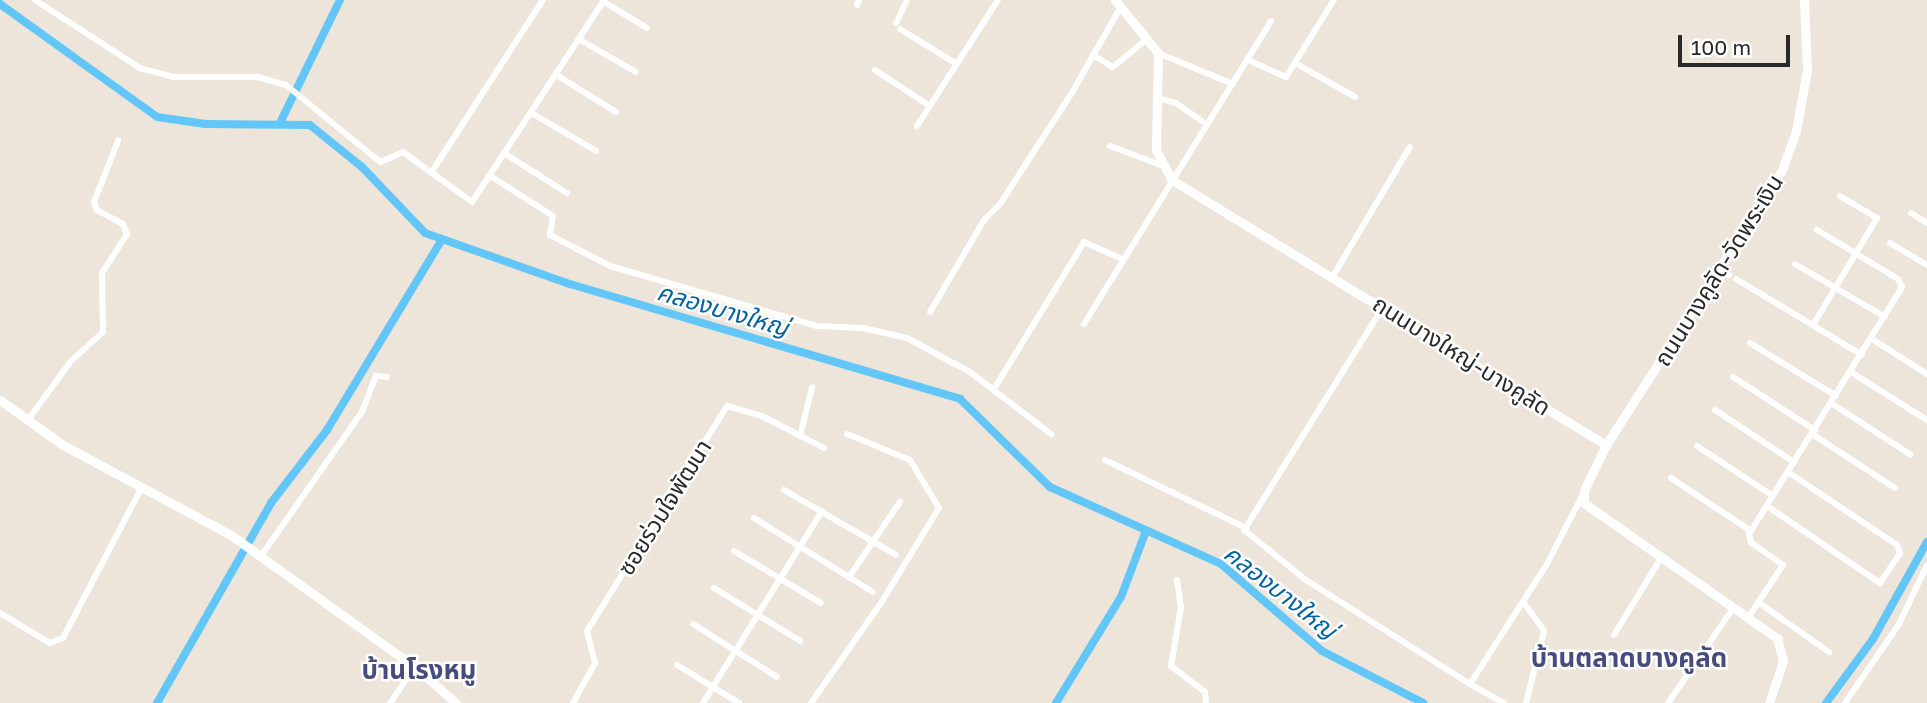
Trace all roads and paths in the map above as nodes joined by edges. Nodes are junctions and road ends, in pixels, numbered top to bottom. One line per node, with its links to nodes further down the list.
1 (35, 0): 35 (street)
2 (543, 0): 35 (street)
3 (907, 0): 17 (street)
4 (998, 0): 17 (street)
5 (1335, 0): 16 (street)
6 (1804, 0): 48 (street, ถนนบางคูลัด-วัดพระเงิน)
7 (604, 1): 10 (street); 12 (street)
8 (1118, 3): 11 (street); 14 (street)
9 (1271, 21): 15 (street)
10 (647, 28)
11 (1149, 38): 13 (street); 14 (street)
12 (582, 41): 19 (street); 20 (street)
13 (1158, 52): 21 (street); 23 (street, ถนนบางใหญ่-บางคูลัด)
14 (1093, 55): 52 (street)
15 (1248, 60): 16 (street); 21 (street)
16 (1295, 63): 22 (street)
17 (957, 64): 24 (street)
18 (875, 70): 24 (street)
19 (636, 72)
20 (558, 76): 25 (street); 26 (street)
21 (1233, 84): 37 (street)
22 (1354, 97)
23 (1158, 98): 27 (street); 34 (street, ถนนบางใหญ่-บางคูลัด)
24 (930, 106): 28 (street)
25 (616, 112)
26 (533, 114): 32 (street); 33 (street)
27 (1202, 121)
28 (917, 126)
29 (118, 141): 70 (street)
30 (1110, 146): 34 (street)
31 (1410, 147): 49 (street)
32 (596, 151)
33 (507, 155): 36 (street); 38 (street)
34 (1161, 165): 37 (street, ถนนบางใหญ่-บางคูลัด)
35 (431, 173): 36 (street)
36 (492, 177): 64 (street)
37 (1172, 180): 45 (street); 49 (street, ถนนบางใหญ่-บางคูลัด)
38 (567, 193)
39 (1840, 197): 44 (street)
40 (1911, 213): 41 (street)
41 (1927, 223)
42 (1817, 230): 44 (street)
43 (1890, 243): 47 (street)
44 (1856, 253): 50 (street); 53 (street)
45 (1122, 259): 54 (street); 64 (street)
46 (1795, 264): 50 (street)
47 (1927, 265)
48 (1728, 275): 55 (street); 75 (street, ถนนบางคูลัด-วัดพระเงิน)
49 (1333, 276): 51 (street, ถนนบางใหญ่-บางคูลัด)
50 (1835, 289): 53 (street); 55 (street)
51 (1384, 306): 75 (street, ถนนบางใหญ่-บางคูลัด); 92 (street)
52 (930, 312)
53 (1885, 317): 56 (street)
54 (1084, 324)
55 (1813, 325): 58 (street)
56 (1871, 339): 58 (street); 60 (street)
57 (1750, 343): 65 (street)
58 (1862, 355): 59 (street)
59 (1851, 372): 65 (street); 69 (street)
60 (1927, 374)
61 (387, 377): 98 (street)
62 (1733, 377): 71 (street)
63 (812, 387): 74 (street)
64 (994, 389): 73 (street)
65 (1836, 396): 67 (street)
66 (0, 400): 70 (street)
67 (1831, 403): 71 (street); 78 (street)
68 (1715, 410): 80 (street)
69 (1927, 419)
70 (27, 421): 83 (street)
71 (1813, 432): 80 (street); 84 (street)
72 (847, 434): 128 (street)
73 (1052, 435)
74 (800, 436): 77 (street, ซอยร่วมใจพัฒนา); 125 (street, ซอยร่วมใจพัฒนา)
75 (1606, 445): 86 (street)
76 (1697, 446): 87 (street)
77 (824, 448)
78 (1911, 455)
79 (1105, 460): 92 (street)
80 (1794, 462): 81 (street)
81 (1788, 472): 87 (street); 89 (street)
82 (1671, 478): 93 (street)
83 (142, 487): 98 (street); 110 (street)
84 (1895, 488)
85 (784, 490): 90 (street)
86 (1582, 496): 99 (street); 108 (street)
87 (1773, 496): 89 (street)
88 (900, 502): 94 (street)
89 (1767, 506): 93 (street)
90 (822, 510): 94 (street); 95 (street)
91 (754, 518): 95 (street)
92 (1246, 527): 121 (street)
93 (1751, 531): 106 (street)
94 (872, 540): 97 (street); 101 (street)
95 (801, 546): 101 (street); 102 (street)
96 (734, 551): 102 (street)
97 (896, 555)
98 (261, 556): 119 (street)
99 (1661, 558): 109 (street); 114 (street)
100 (1927, 565): 134 (street)
101 (849, 577): 105 (street)
102 (781, 578): 107 (street); 111 (street)
103 (1177, 580): 129 (street)
104 (714, 588): 111 (street)
105 (873, 592)
106 (1758, 601): 112 (street); 117 (street)
107 (821, 603)
108 (1524, 603): 121 (street); 131 (street)
109 (1734, 607): 112 (street); 132 (street)
110 (0, 613)
111 (759, 615): 115 (street); 116 (street)
112 (1748, 618): 133 (street)
113 (693, 624): 116 (street)
114 (1614, 635)
115 (800, 640)
116 (737, 652): 120 (street); 122 (street)
117 (1829, 652)
118 (677, 665): 122 (street)
119 (415, 667): 123 (street); 124 (street)
120 (778, 677)
121 (1470, 684): 130 (street)
122 (714, 688): 126 (street); 127 (street)
123 (390, 703)
124 (456, 703)
125 (573, 703)
126 (704, 703)
127 (738, 703)
128 (811, 703)
129 (1206, 703)
130 (1504, 703)
131 (1526, 703)
132 (1668, 703)
133 (1769, 703)
134 (1845, 703)

